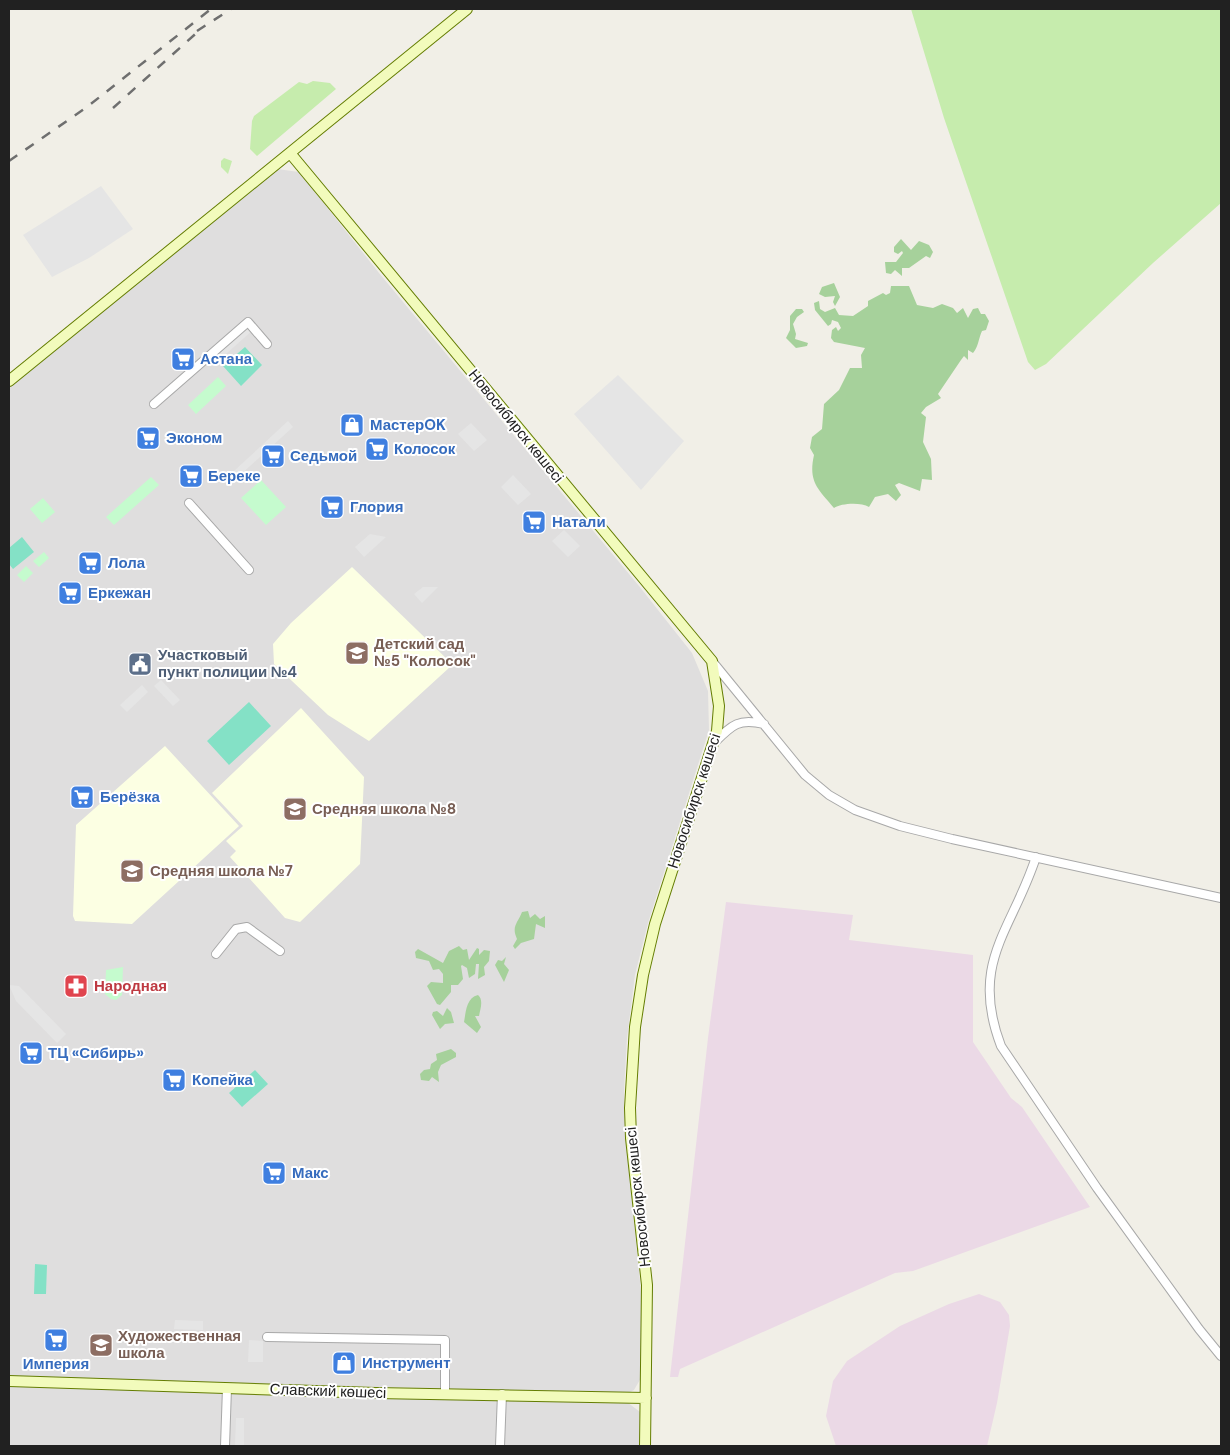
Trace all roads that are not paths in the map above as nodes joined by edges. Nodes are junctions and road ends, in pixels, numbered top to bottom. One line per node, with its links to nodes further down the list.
1 (467, 9): 2 (main road)
2 (290, 153): 4 (main road); 8 (main road, Новосибирск көшесі)
3 (268, 344): 5 (street)
4 (9, 380)
5 (154, 404)
6 (189, 503): 7 (street)
7 (249, 570)
8 (712, 661): 9 (street); 10 (main road, Новосибирск көшесі)
9 (764, 724): 10 (street); 11 (street)
10 (714, 743): 21 (main road, Новосибирск көшесі)
11 (1036, 857): 12 (street); 16 (street)
12 (1221, 898)
13 (280, 951): 14 (street)
14 (216, 954)
15 (267, 1337): 19 (street)
16 (1221, 1356)
17 (9, 1381): 18 (main road, Славский көшесі)
18 (227, 1388): 19 (main road, Славский көшесі); 22 (street)
19 (445, 1394): 20 (main road, Славский көшесі)
20 (502, 1394): 21 (main road, Славский көшесі); 23 (street)
21 (646, 1398): 24 (main road, Новосибирск көшесі)
22 (225, 1446)
23 (500, 1446)
24 (645, 1446)

